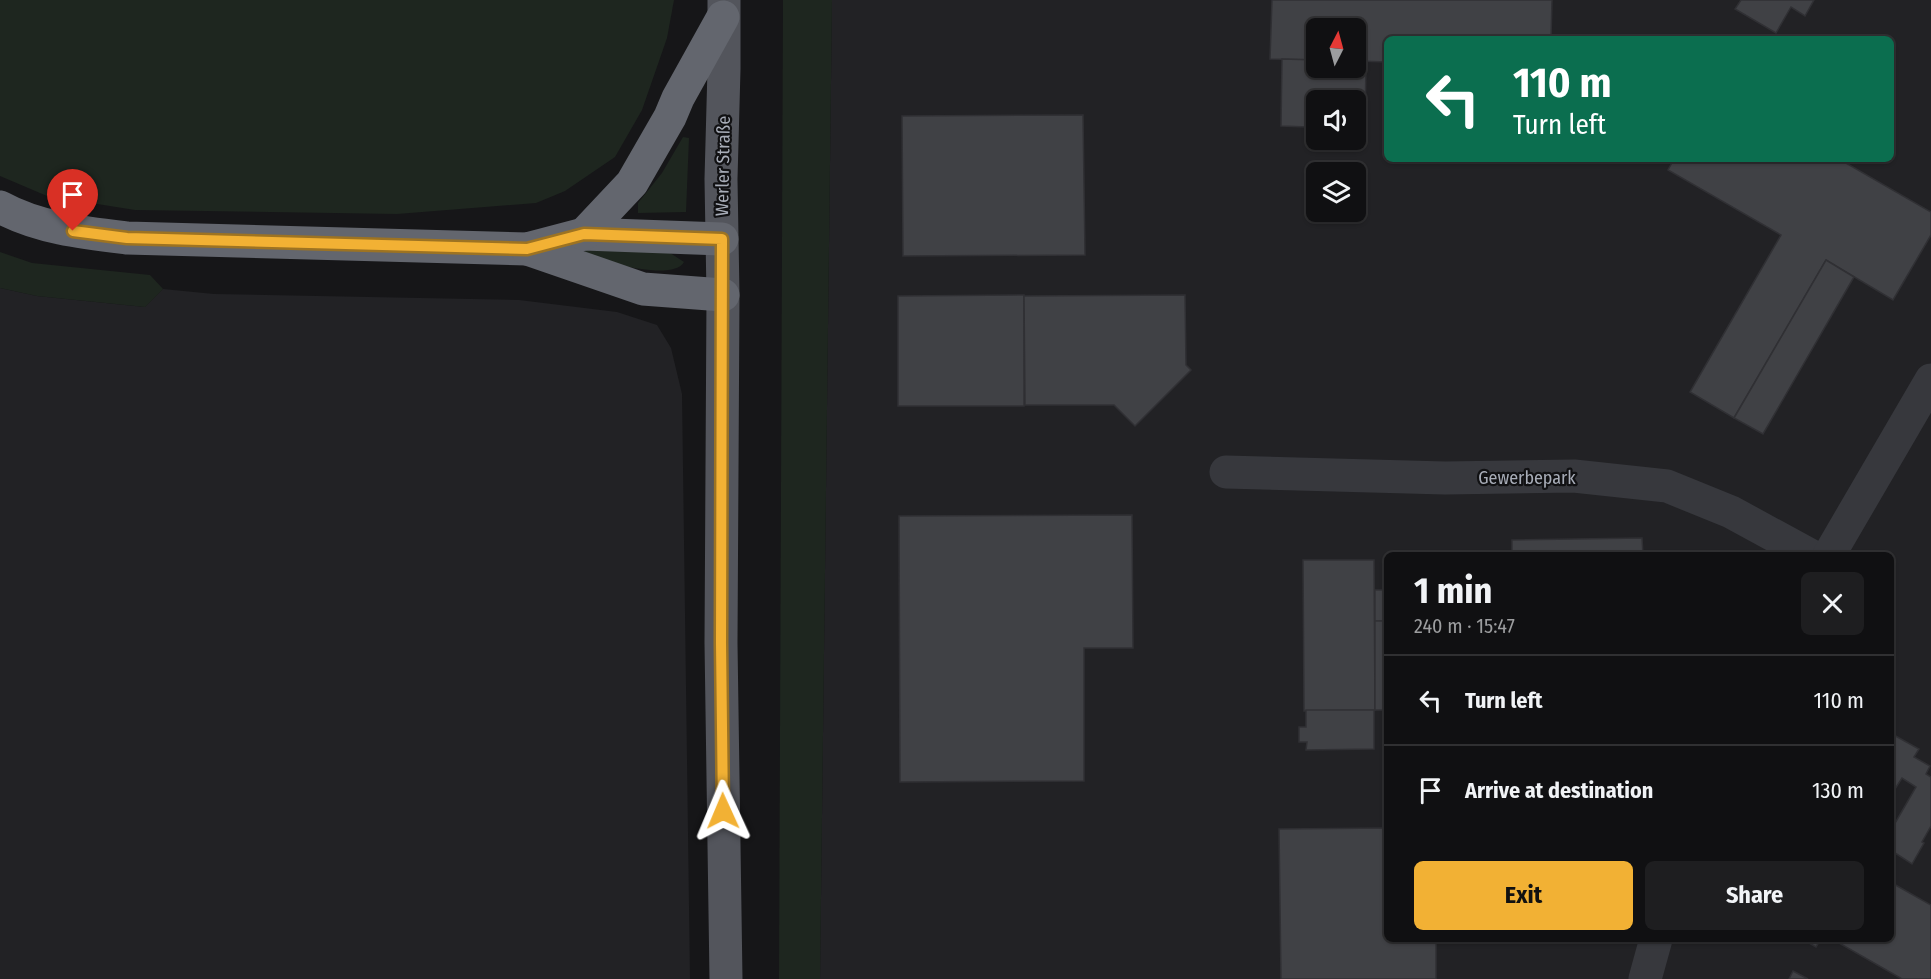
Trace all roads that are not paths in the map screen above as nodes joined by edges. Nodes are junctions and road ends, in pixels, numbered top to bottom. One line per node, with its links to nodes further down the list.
1 (724, 8): 3 (highway); 4 (main road, Werler Straße)
2 (0, 207): 5 (highway)
3 (584, 234): 4 (highway); 5 (highway)
4 (722, 239): 6 (main road, Werler Straße)
5 (527, 249): 6 (highway)
6 (723, 295): 12 (main road, Werler Straße)
7 (1931, 380): 10 (street)
8 (1226, 472): 9 (street, Gewerbepark)
9 (1804, 552)
10 (1831, 552)
11 (1655, 942): 13 (street)
12 (726, 979)
13 (1645, 979)

